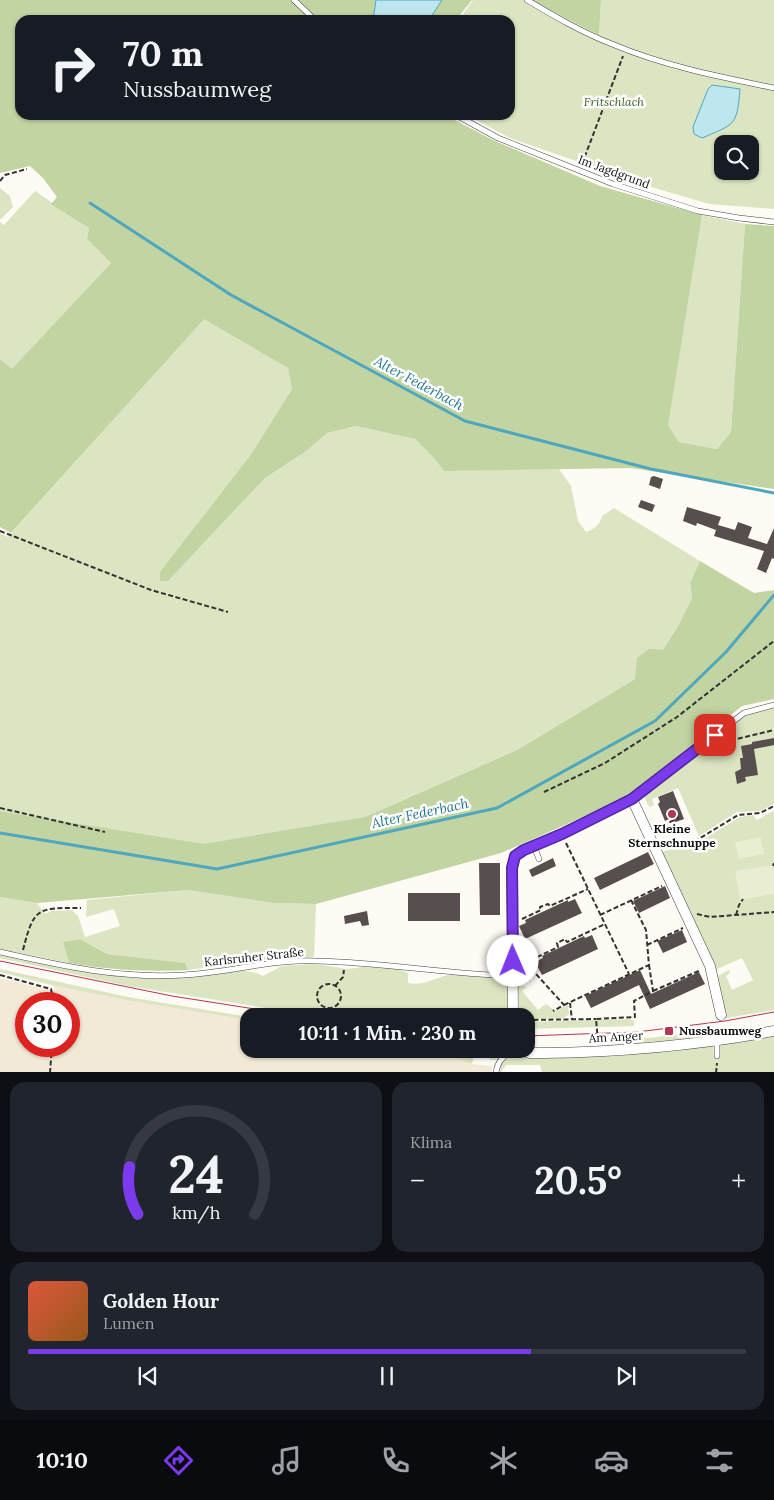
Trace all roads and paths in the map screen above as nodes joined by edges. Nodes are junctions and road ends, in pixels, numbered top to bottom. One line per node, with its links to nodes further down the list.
1 (294, 0): 3 (lane)
2 (527, 0): 4 (lane)
3 (310, 15)
4 (626, 50): 5 (lane); 8 (path)
5 (774, 88)
6 (465, 120): 8 (lane, Im Jagdgrund)
7 (27, 169): 9 (path)
8 (579, 171): 10 (lane, Im Jagdgrund)
9 (0, 181)
10 (774, 222)
11 (0, 531): 12 (path)
12 (228, 612)
13 (774, 641): 17 (path)
14 (774, 705): 16 (lane)
15 (774, 730): 16 (path)
16 (700, 746): 18 (lane)
17 (544, 792)
18 (632, 799): 23 (street); 24 (street)
19 (774, 806): 26 (path)
20 (0, 808): 22 (path)
21 (676, 816): 23 (path)
22 (105, 832)
23 (648, 832): 26 (street)
24 (562, 834): 25 (street); 29 (path)
25 (534, 846): 27 (lane); 37 (street)
26 (656, 850): 28 (street)
27 (539, 859)
28 (670, 882): 31 (path); 35 (street)
29 (588, 889): 34 (path); 37 (path)
30 (743, 899): 36 (path)
31 (631, 900): 34 (path); 40 (path)
32 (81, 908): 42 (path)
33 (774, 912): 36 (path)
34 (600, 914): 38 (path)
35 (686, 914): 36 (path); 39 (street)
36 (736, 915)
37 (512, 921): 48 (street)
38 (605, 924): 46 (path); 53 (path)
39 (690, 924): 40 (path); 45 (street)
40 (646, 944): 44 (path)
41 (0, 952): 42 (lane, Karlsruher Straße)
42 (22, 957): 43 (lane, Karlsruher Straße)
43 (345, 962): 48 (lane, Karlsruher Straße); 49 (path)
44 (649, 965): 46 (path); 51 (path)
45 (710, 966): 51 (path); 56 (street)
46 (629, 974): 52 (path)
47 (0, 975): 50 (path)
48 (512, 976): 54 (street)
49 (334, 986): 49 (path)
50 (52, 992)
51 (654, 992): 57 (path)
52 (570, 1003): 53 (path); 59 (path)
53 (564, 1005): 55 (path)
54 (513, 1008)
55 (553, 1011)
56 (722, 1015)
57 (596, 1019): 59 (path); 62 (path)
58 (535, 1020): 59 (path)
59 (572, 1020)
60 (774, 1031): 61 (street, Am Anger)
61 (717, 1040): 63 (street, Am Anger); 64 (lane)
62 (599, 1043)
63 (535, 1053)
64 (717, 1056)
65 (51, 1057): 67 (path)
66 (503, 1058): 68 (lane)
67 (50, 1072)
68 (496, 1072)

